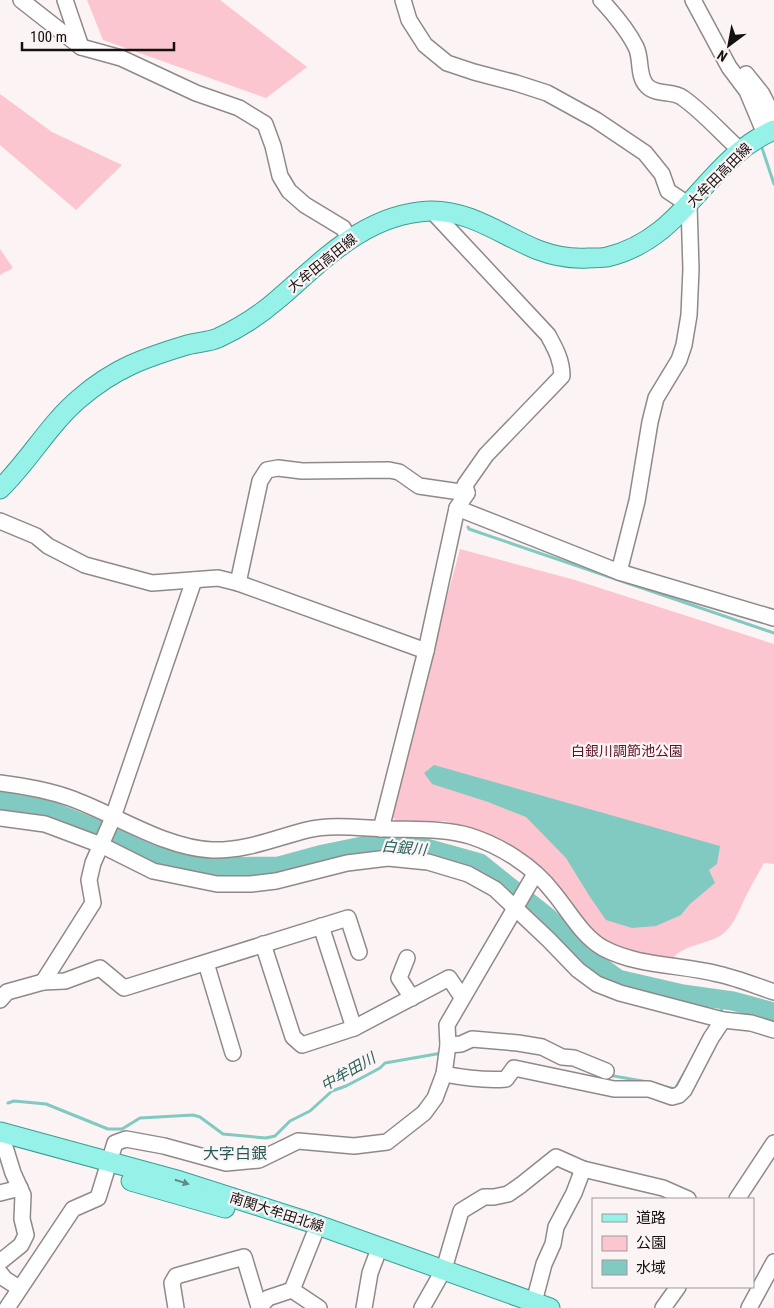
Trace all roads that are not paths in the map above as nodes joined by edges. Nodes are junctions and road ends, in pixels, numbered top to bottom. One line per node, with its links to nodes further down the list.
1 (21, 0): 7 (street)
2 (65, 0): 7 (street)
3 (403, 0): 10 (street)
4 (601, 0): 9 (street)
5 (693, 0): 8 (street)
6 (701, 0): 8 (street)
7 (81, 47): 12 (street)
8 (771, 127): 9 (main road, 大牟田高田線)
9 (740, 150): 10 (main road, 大牟田高田線)
10 (689, 205): 11 (main road, 大牟田高田線); 17 (street)
11 (432, 211): 12 (main road, 大牟田高田線); 14 (street)
12 (349, 238): 13 (main road, 大牟田高田線)
13 (0, 489)
14 (467, 493): 15 (street); 19 (street)
15 (457, 508): 17 (street); 21 (street)
16 (0, 521): 18 (street)
17 (619, 572): 20 (street)
18 (194, 580): 19 (street); 24 (street)
19 (238, 583): 21 (street)
20 (774, 618)
21 (426, 651): 25 (street)
22 (0, 783): 24 (street)
23 (0, 818): 26 (street)
24 (113, 818): 25 (street); 26 (street)
25 (380, 829): 27 (street)
26 (102, 844): 28 (street); 34 (street)
27 (533, 877): 28 (street); 35 (street)
28 (515, 907): 36 (street); 39 (street)
29 (321, 926): 30 (street); 31 (street); 40 (street)
30 (263, 944): 33 (street); 40 (street)
31 (359, 952)
32 (407, 958): 37 (street)
33 (206, 964): 34 (street); 43 (street)
34 (43, 982): 38 (street)
35 (774, 992)
36 (462, 997): 37 (street); 42 (street)
37 (412, 998): 40 (street)
38 (0, 1000)
39 (719, 1019): 41 (street); 45 (street)
40 (354, 1028)
41 (774, 1030)
42 (447, 1051): 44 (street); 45 (street)
43 (233, 1053)
44 (606, 1071)
45 (444, 1074): 48 (street)
46 (1, 1137): 48 (main road, 南関大牟田北線); 50 (street)
47 (774, 1143): 53 (street)
48 (108, 1168): 54 (main road, 南関大牟田北線); 58 (main road, 南関大牟田北線, one-way to 58); 59 (street)
49 (584, 1169): 52 (street); 58 (street); 62 (street)
50 (20, 1188): 51 (street); 57 (street)
51 (0, 1193)
52 (686, 1198)
53 (739, 1198)
54 (314, 1235): 55 (main road, 南関大牟田北線); 61 (street)
55 (376, 1257): 58 (main road, 南関大牟田北線); 67 (street)
56 (774, 1262): 71 (street)
57 (0, 1264): 59 (street)
58 (440, 1274): 62 (main road, 南関大牟田北線); 68 (street); 69 (main road, 南関大牟田北線)
59 (19, 1288): 64 (street)
60 (677, 1288): 70 (street)
61 (292, 1290): 63 (street); 66 (street)
62 (542, 1305)
63 (259, 1307): 65 (street)
64 (7, 1308)
65 (176, 1308)
66 (319, 1308)
67 (364, 1308)
68 (422, 1308)
69 (514, 1308)
70 (663, 1308)
71 (748, 1308)

